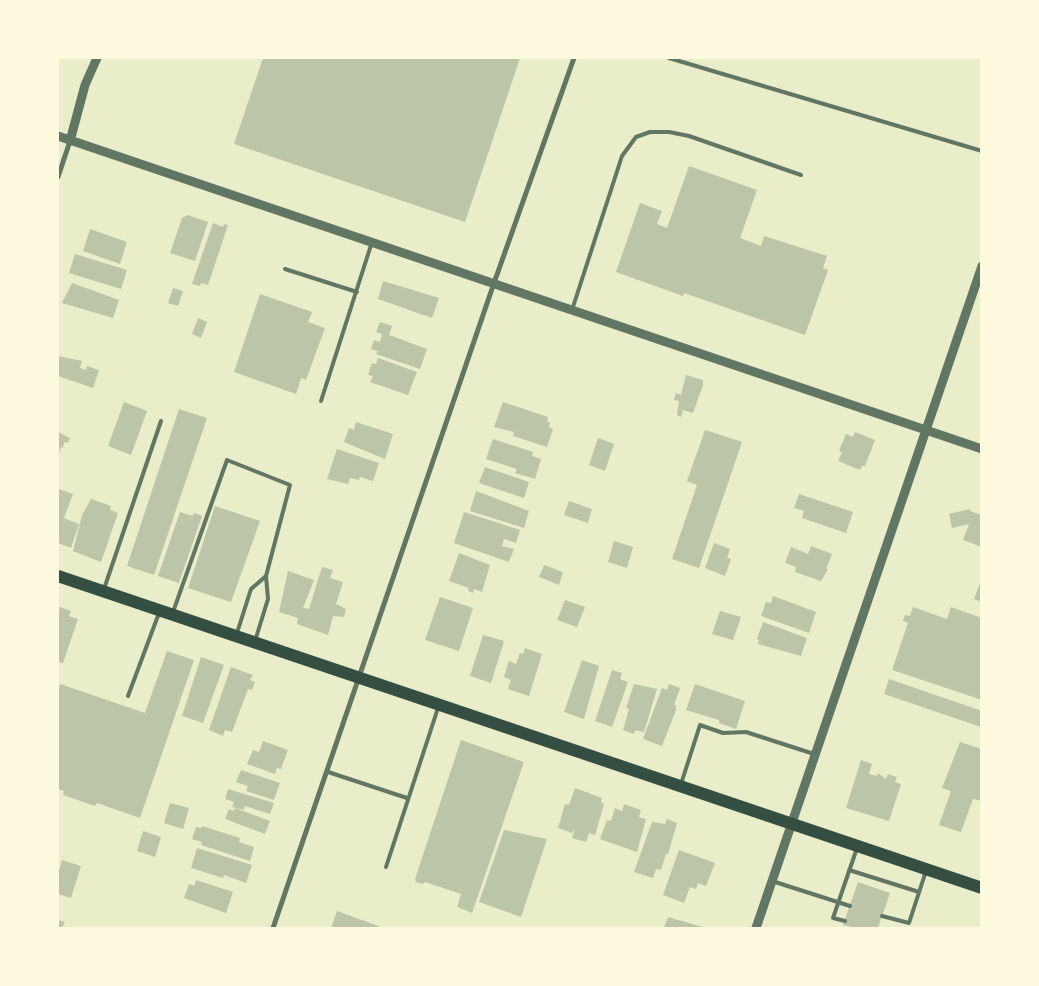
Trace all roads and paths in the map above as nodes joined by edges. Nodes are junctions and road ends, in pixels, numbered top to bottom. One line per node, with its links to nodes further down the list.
1 (97, 58): 5 (street)
2 (669, 58): 6 (lane)
3 (573, 59): 12 (street)
4 (58, 136): 5 (street)
5 (70, 141): 8 (street); 9 (street)
6 (982, 151)
7 (801, 176): 14 (lane)
8 (58, 177)
9 (372, 242): 12 (street); 13 (lane)
10 (982, 266): 17 (street)
11 (285, 268): 13 (lane)
12 (494, 283): 14 (street); 25 (street)
13 (357, 292): 15 (lane)
14 (572, 310): 17 (street)
15 (321, 401)
16 (161, 421): 21 (lane)
17 (925, 430): 18 (street); 28 (street)
18 (982, 449)
19 (58, 576): 21 (main road)
20 (266, 576): 22 (lane); 23 (lane); 24 (lane)
21 (104, 592): 22 (main road)
22 (166, 613): 23 (main road); 26 (lane)
23 (236, 637): 24 (main road)
24 (255, 643): 25 (main road)
25 (360, 679): 27 (main road); 29 (street)
26 (128, 696)
27 (439, 705): 30 (main road); 31 (lane)
28 (814, 754): 30 (lane); 32 (street)
29 (328, 772): 31 (lane); 45 (street)
30 (680, 786): 32 (main road)
31 (408, 798): 34 (lane)
32 (791, 824): 33 (main road); 37 (street)
33 (858, 846): 35 (lane); 36 (main road)
34 (386, 867)
35 (849, 870): 39 (lane); 40 (lane)
36 (926, 870): 38 (main road); 39 (lane)
37 (772, 881): 40 (lane); 46 (street)
38 (982, 888)
39 (919, 892): 44 (lane)
40 (838, 902): 41 (lane); 43 (lane)
41 (850, 906)
42 (882, 916): 44 (lane)
43 (845, 921)
44 (909, 924): 47 (lane)
45 (273, 928)
46 (756, 928)
47 (907, 928)

